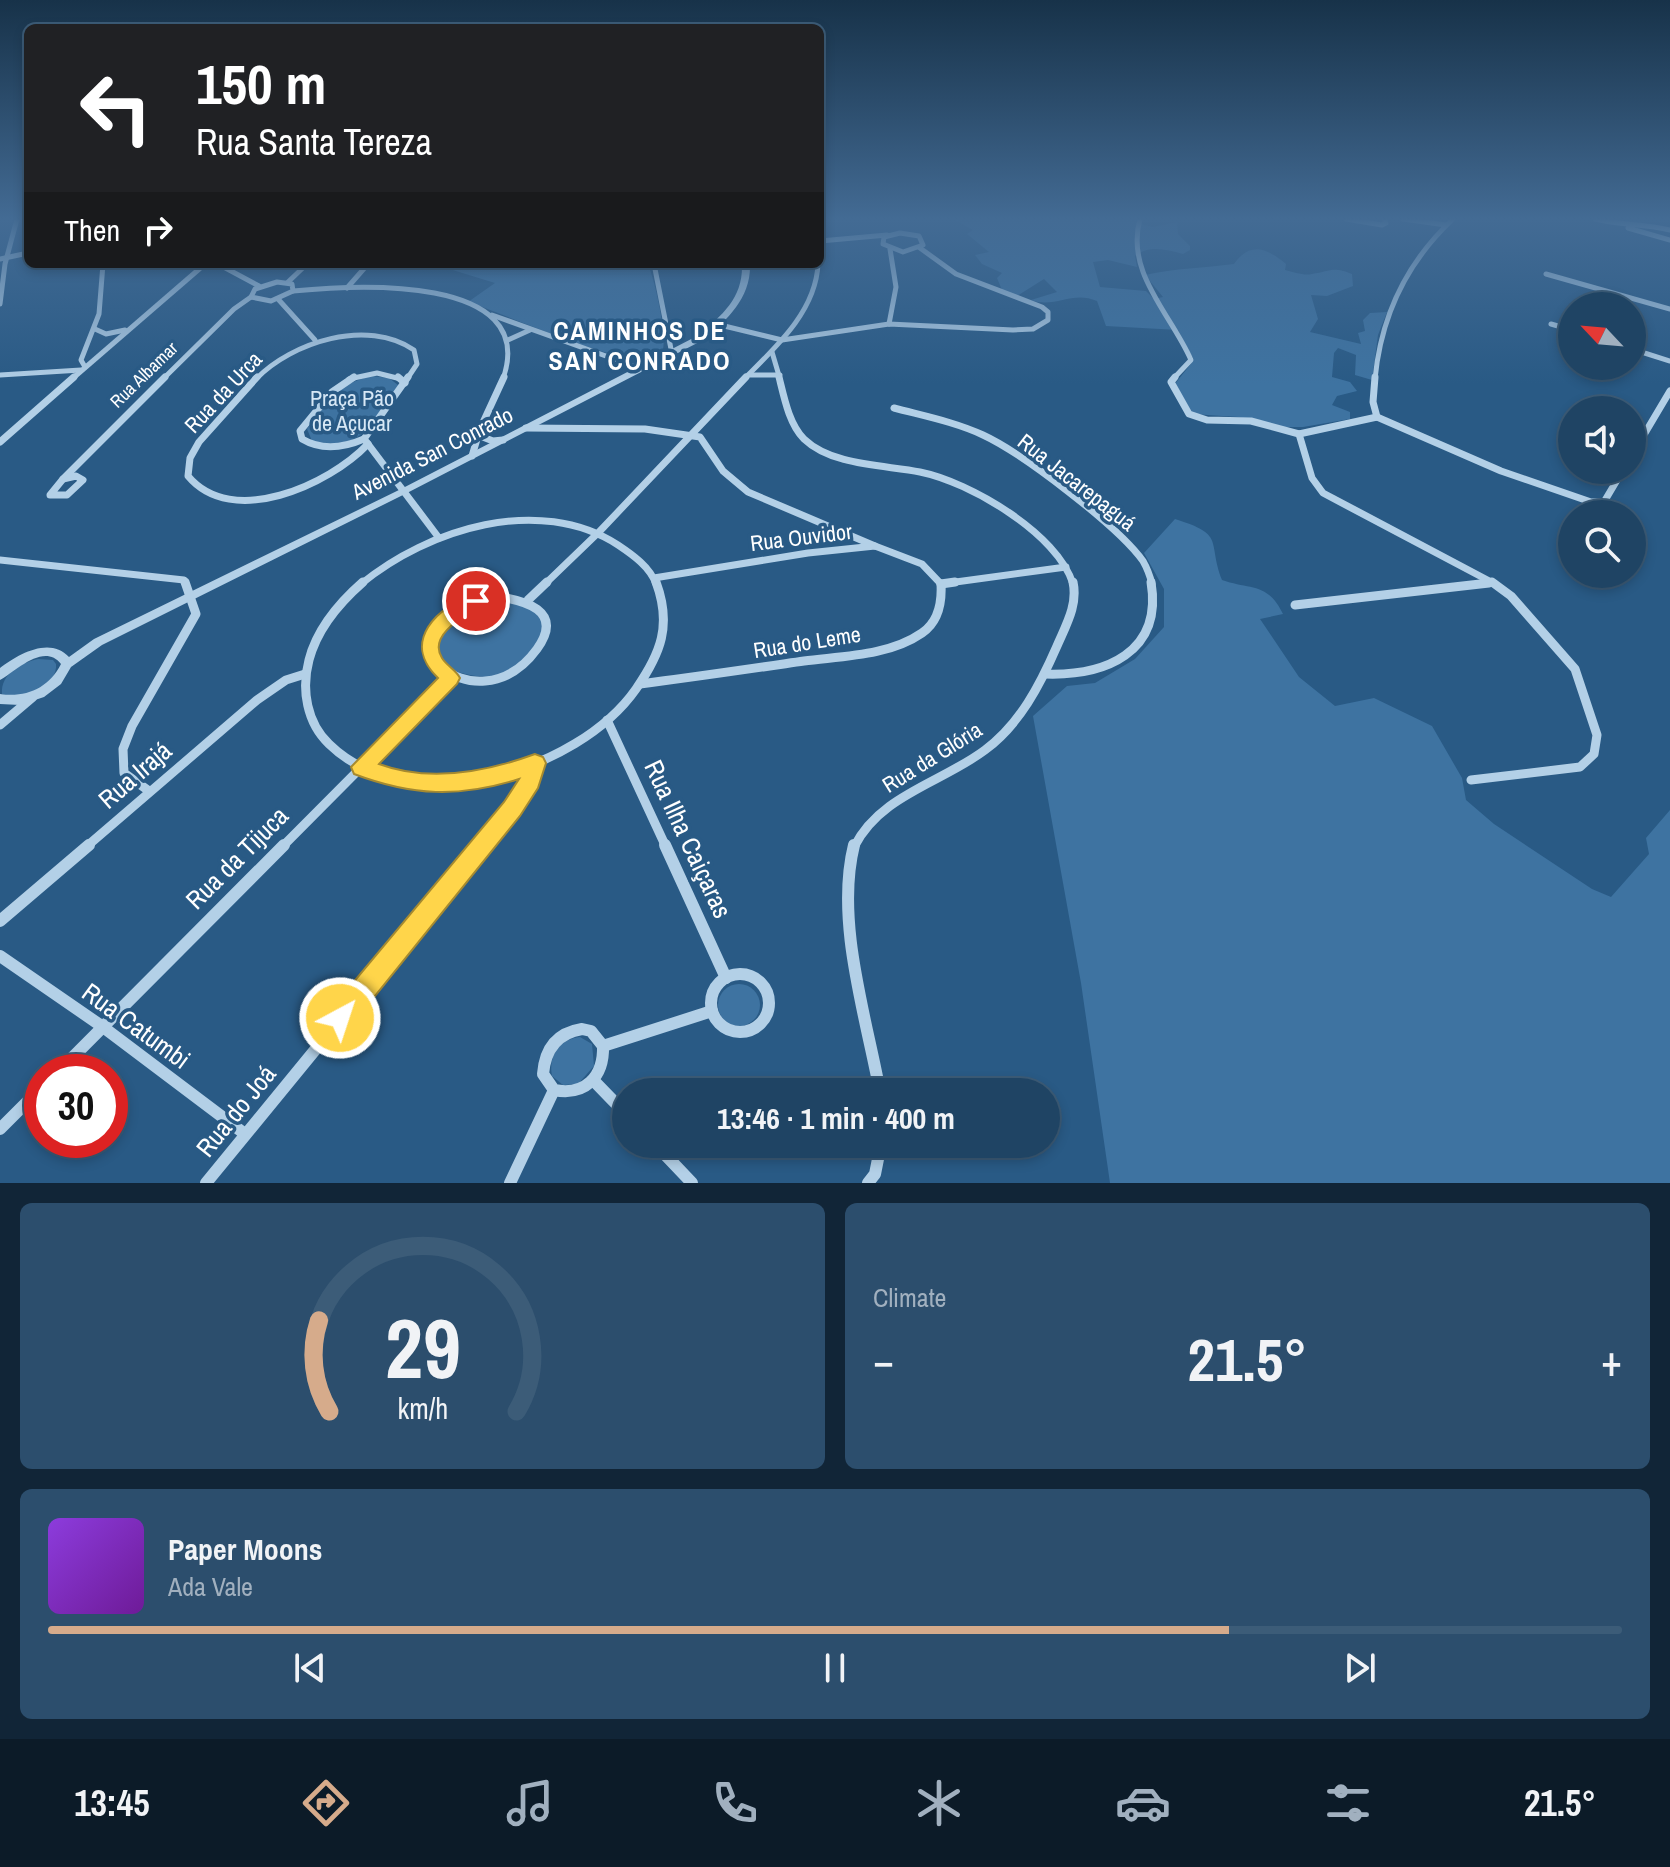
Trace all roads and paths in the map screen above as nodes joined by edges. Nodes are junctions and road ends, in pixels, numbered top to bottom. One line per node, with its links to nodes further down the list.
1 (5, 274): 21 (street)
2 (102, 274): 30 (street)
3 (193, 274): 29 (street)
4 (237, 274): 16 (street)
5 (296, 274): 15 (street)
6 (359, 274): 17 (street)
7 (656, 274): 38 (street)
8 (745, 274): 24 (street, Avenida San Conrado)
9 (818, 274): 35 (street)
10 (894, 274): 25 (street)
11 (957, 274): 25 (street)
12 (1143, 274): 53 (street)
13 (1407, 274): 48 (street)
14 (1546, 274): 22 (street)
15 (288, 282): 16 (street); 18 (street)
16 (259, 286): 19 (street, Rua Albamar)
17 (347, 288): 18 (street); 23 (street)
18 (293, 291): 20 (street)
19 (251, 297): 20 (street); 58 (street, Rua Albamar)
20 (278, 299): 33 (street)
21 (0, 304)
22 (1670, 309)
23 (490, 314): 27 (street); 32 (street)
24 (716, 324): 35 (street); 38 (street, Avenida San Conrado)
25 (889, 324): 35 (street)
26 (1551, 324): 28 (street)
27 (520, 326): 31 (street); 32 (street)
28 (1558, 326)
29 (132, 328): 30 (street); 40 (street)
30 (95, 329): 40 (street)
31 (530, 330): 34 (street); 41 (street)
32 (503, 333): 34 (street)
33 (315, 340): 45 (street); 55 (street, Rua da Urca)
34 (508, 340): 52 (street)
35 (782, 340): 36 (street)
36 (772, 352): 43 (street, Rua da Glória); 44 (street)
37 (1646, 353): 39 (street)
38 (672, 354): 41 (street, Avenida San Conrado)
39 (1670, 361)
40 (83, 368): 42 (street); 56 (street)
41 (642, 369): 49 (street, Avenida San Conrado)
42 (0, 375)
43 (780, 375): 44 (street); 67 (street, Rua da Glória)
44 (749, 376): 51 (street)
45 (405, 383): 55 (street, Rua da Urca); 55 (street)
46 (1670, 391): 50 (street)
47 (894, 408): 80 (street, Rua Jacarepaguá)
48 (1377, 417): 53 (street); 59 (street)
49 (526, 428): 51 (street); 54 (street, Avenida San Conrado)
50 (1646, 431)
51 (693, 433): 61 (street); 62 (street)
52 (475, 434): 54 (street); 57 (street)
53 (1299, 434): 69 (street)
54 (504, 440): 57 (street, Avenida San Conrado)
55 (366, 441): 60 (street)
56 (0, 442)
57 (472, 456): 60 (street, Avenida San Conrado)
58 (63, 479)
59 (1615, 484)
60 (404, 491): 63 (street); 71 (street, Avenida San Conrado)
61 (841, 531): 64 (street); 65 (street)
62 (599, 532): 63 (street); 68 (street); 72 (street)
63 (439, 538): 79 (street)
64 (875, 546): 65 (street, Rua Ouvidor); 70 (street, Rua Ouvidor)
65 (837, 550): 68 (street, Rua Ouvidor)
66 (0, 560): 71 (street)
67 (1066, 567): 70 (street); 80 (street, Rua da Glória)
68 (654, 578): 83 (street)
69 (1492, 582): 73 (street); 90 (street)
70 (941, 584): 83 (street, Rua do Leme)
71 (191, 597): 74 (street, Avenida San Conrado); 91 (street)
72 (528, 600): 82 (street); 82 (street)
73 (1295, 605)
74 (98, 642): 75 (street, Avenida San Conrado); 78 (street, Avenida San Conrado)
75 (58, 653): 76 (street, Avenida San Conrado); 78 (street)
76 (25, 658): 77 (street, Avenida San Conrado); 81 (street)
77 (0, 661)
78 (67, 664): 84 (street, Avenida San Conrado)
79 (305, 674): 89 (street); 91 (street, Rua Irajá)
80 (1045, 674): 99 (street, Rua da Glória)
81 (0, 675)
82 (450, 678): 89 (street, Rua da Tijuca)
83 (640, 684): 86 (street)
84 (35, 695): 85 (street); 87 (street)
85 (0, 699)
86 (607, 720): 88 (street); 94 (street, Rua Ilha Caiçaras)
87 (0, 725)
88 (535, 763): 89 (street); 105 (street, Rua do Joá)
89 (362, 767): 96 (street, Rua da Tijuca)
90 (1471, 780)
91 (149, 791): 92 (street, Rua Irajá)
92 (0, 921)
93 (0, 956): 96 (street, Rua Catumbi)
94 (726, 978): 95 (street); 95 (street)
95 (712, 1011): 97 (street)
96 (103, 1027): 98 (street, Rua da Tijuca); 105 (street, Rua Catumbi)
97 (603, 1046): 100 (street); 101 (street)
98 (76, 1054)
99 (878, 1078)
100 (594, 1081): 101 (street); 102 (street)
101 (554, 1090): 109 (street)
102 (612, 1100)
103 (24, 1105): 104 (street)
104 (0, 1129)
105 (245, 1134): 108 (street, Rua do Joá)
106 (668, 1158): 110 (street)
107 (878, 1158): 111 (street)
108 (206, 1183)
109 (510, 1183)
110 (692, 1183)
111 (868, 1183)

